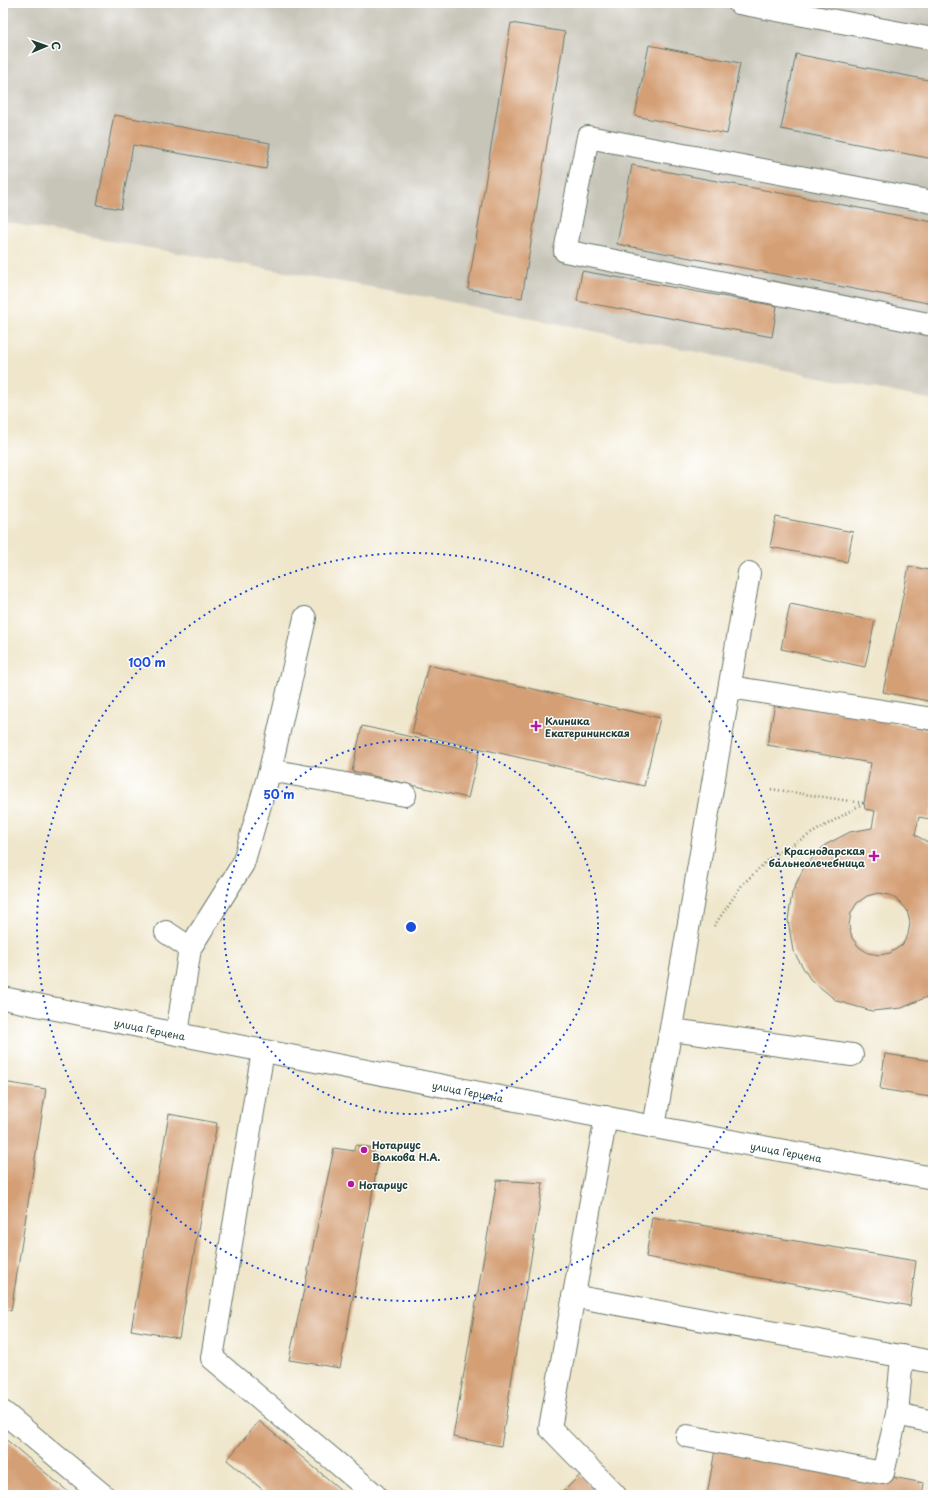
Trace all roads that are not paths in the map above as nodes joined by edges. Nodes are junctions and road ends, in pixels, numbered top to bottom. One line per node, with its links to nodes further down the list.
1 (739, 3): 2 (main road)
2 (933, 39)
3 (933, 202): 4 (main road)
4 (933, 325)
5 (749, 573): 7 (main road)
6 (305, 618): 9 (main road)
7 (730, 687): 8 (main road); 14 (main road)
8 (933, 719)
9 (270, 770): 10 (main road); 12 (main road)
10 (405, 795)
11 (166, 932): 12 (main road)
12 (190, 948): 15 (main road)
13 (3, 998): 15 (main road, улица Герцена)
14 (672, 1030): 17 (main road); 19 (main road)
15 (177, 1034): 16 (main road, улица Герцена)
16 (263, 1051): 18 (main road, улица Герцена); 29 (main road)
17 (852, 1055)
18 (606, 1117): 19 (main road, улица Герцена); 21 (main road)
19 (654, 1127): 20 (main road, улица Герцена)
20 (931, 1174)
21 (573, 1296): 22 (main road); 30 (main road)
22 (902, 1356): 23 (main road); 25 (main road)
23 (933, 1362)
24 (3, 1412): 28 (main road)
25 (896, 1414): 26 (main road); 27 (main road)
26 (933, 1422)
27 (687, 1436)
28 (103, 1495)
29 (375, 1495)
30 (615, 1495)

